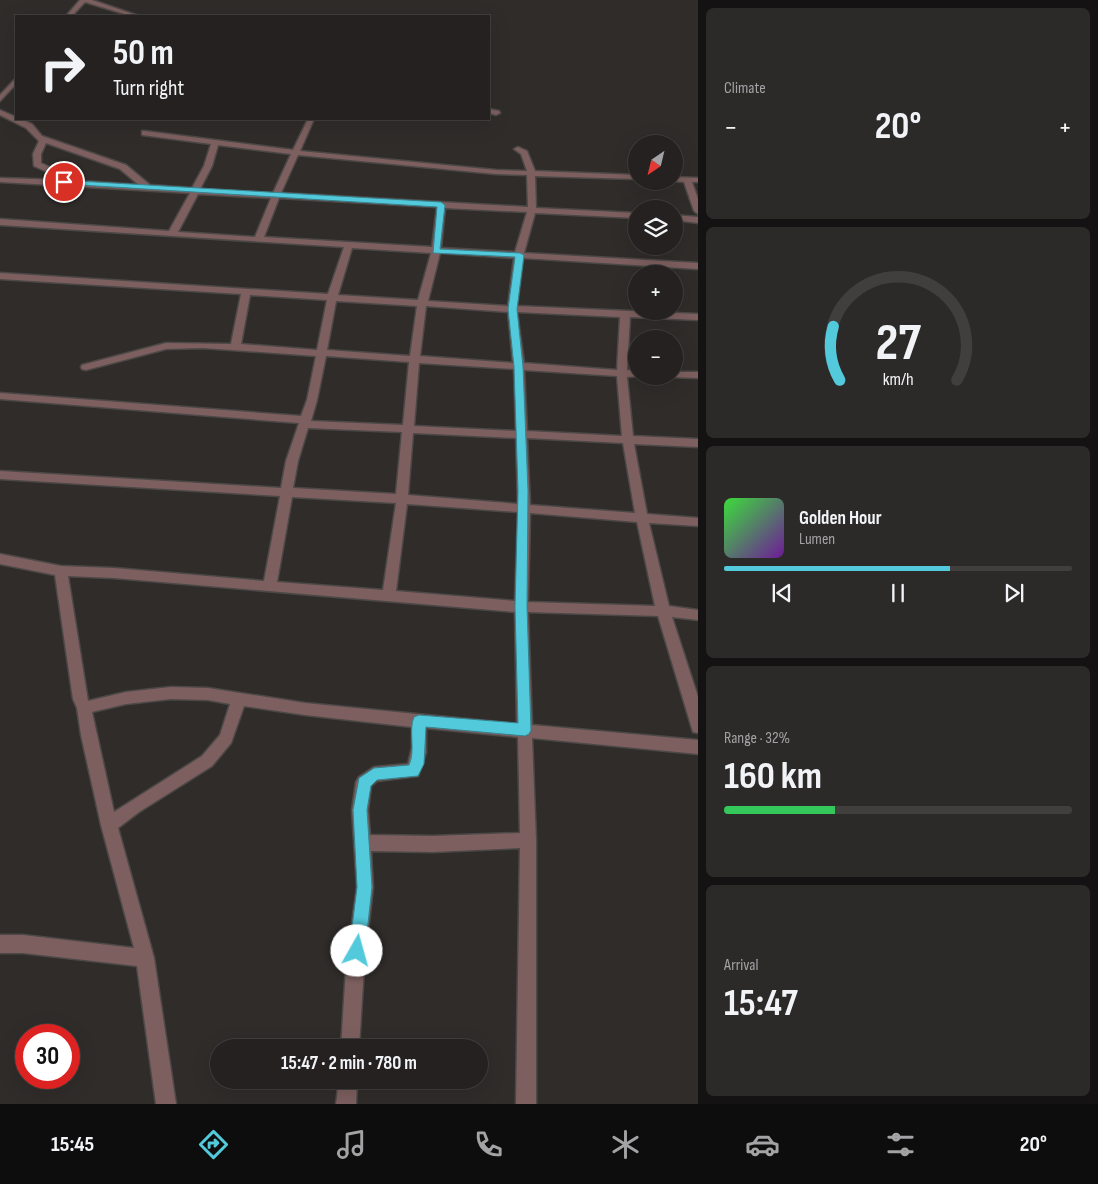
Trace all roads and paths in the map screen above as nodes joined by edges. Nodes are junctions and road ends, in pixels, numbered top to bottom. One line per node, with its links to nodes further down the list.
1 (84, 0): 2 (street); 3 (street)
2 (69, 15)
3 (133, 15)
4 (15, 81): 5 (street)
5 (0, 98)
6 (0, 112): 7 (street)
7 (15, 119)
8 (17, 120): 11 (street)
9 (311, 120): 14 (street)
10 (145, 133): 12 (street)
11 (43, 140): 21 (street); 22 (street)
12 (215, 143): 14 (street); 23 (street)
13 (518, 149): 15 (street)
14 (295, 153): 15 (street); 24 (street)
15 (532, 173): 16 (street); 26 (street)
16 (628, 177)
17 (0, 180): 21 (street)
18 (683, 180): 19 (street)
19 (686, 180): 20 (street); 27 (street)
20 (698, 180)
21 (78, 183): 22 (street)
22 (148, 188): 23 (street)
23 (196, 191): 24 (street); 32 (street)
24 (276, 195): 25 (street); 33 (street)
25 (441, 205): 26 (street); 35 (street)
26 (532, 210): 28 (street); 36 (street)
27 (698, 211)
28 (628, 216)
29 (683, 219): 30 (street)
30 (698, 220)
31 (0, 222): 32 (street)
32 (172, 234): 33 (street)
33 (259, 238): 34 (street)
34 (349, 245): 35 (street); 40 (street)
35 (436, 251): 36 (street); 41 (street)
36 (520, 255): 37 (street); 42 (street)
37 (698, 266)
38 (0, 276): 39 (street)
39 (246, 292): 40 (street); 45 (street)
40 (332, 298): 41 (street); 46 (street)
41 (422, 304): 42 (street); 47 (street)
42 (512, 309): 43 (street); 49 (street)
43 (625, 314): 44 (street); 50 (street)
44 (698, 317)
45 (235, 348): 46 (street); 48 (street)
46 (322, 352): 47 (street); 55 (street)
47 (414, 360): 49 (street); 56 (street)
48 (86, 367)
49 (519, 367): 50 (street); 57 (street)
50 (622, 374): 51 (street); 58 (street)
51 (628, 374)
52 (683, 375): 53 (street)
53 (698, 375)
54 (0, 396): 55 (street)
55 (305, 422): 56 (street); 61 (street)
56 (409, 430): 57 (street); 62 (street)
57 (521, 435): 58 (street); 63 (street)
58 (628, 439): 59 (street); 64 (street)
59 (698, 443)
60 (0, 475): 61 (street)
61 (287, 492): 62 (street); 68 (street)
62 (402, 499): 63 (street); 69 (street)
63 (524, 510): 64 (street); 70 (street)
64 (642, 517): 65 (street); 71 (street)
65 (698, 522)
66 (0, 559): 67 (street)
67 (61, 571): 68 (street); 74 (street)
68 (270, 585): 69 (street)
69 (388, 594): 70 (street)
70 (521, 607): 71 (street); 77 (street)
71 (663, 611): 72 (street); 76 (street)
72 (698, 615)
73 (239, 698): 74 (street); 75 (street); 79 (street)
74 (84, 708): 79 (street)
75 (419, 721): 77 (street); 81 (street)
76 (698, 727)
77 (525, 730): 78 (street); 80 (street)
78 (698, 747)
79 (109, 825): 83 (street)
80 (528, 840): 81 (street); 88 (street)
81 (362, 843): 84 (street)
82 (0, 944): 83 (street)
83 (145, 958): 86 (street)
84 (351, 1039)
85 (347, 1089): 87 (street)
86 (166, 1104)
87 (346, 1104)
88 (526, 1104)

